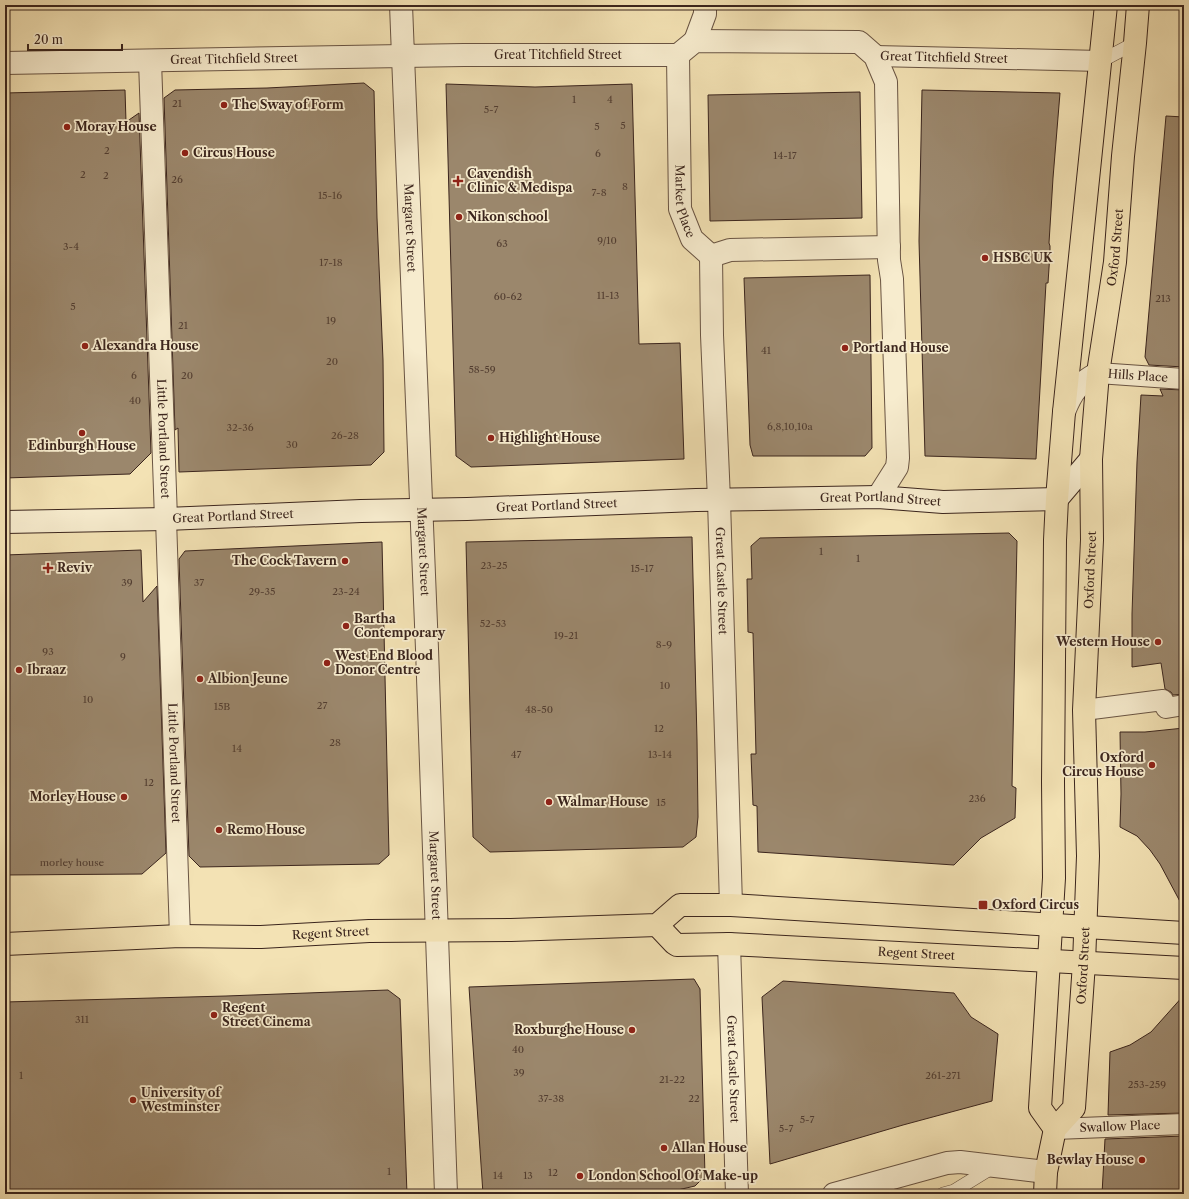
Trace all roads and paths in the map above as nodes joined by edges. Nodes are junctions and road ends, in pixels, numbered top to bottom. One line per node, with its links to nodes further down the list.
1 (401, 5): 8 (street, Margaret Street)
2 (705, 5): 5 (street)
3 (1106, 5): 11 (main road)
4 (1138, 5): 6 (main road, Oxford Street)
5 (695, 41): 7 (street); 9 (street, Great Titchfield Street)
6 (1136, 43): 11 (lane); 15 (main road, Oxford Street)
7 (678, 55): 8 (street, Great Titchfield Street); 14 (street, Market Place)
8 (403, 56): 10 (street, Great Titchfield Street); 22 (street, Margaret Street)
9 (875, 56): 11 (street, Great Titchfield Street); 13 (street)
10 (150, 61): 12 (street, Great Titchfield Street); 23 (street, Little Portland Street)
11 (1101, 61): 17 (main road)
12 (5, 63)
13 (889, 247): 14 (street); 19 (street)
14 (711, 256): 21 (street, Great Castle Street)
15 (1098, 373): 16 (street, Hills Place); 17 (street, Hills Place); 18 (main road, Oxford Street)
16 (1184, 379)
17 (1064, 412): 20 (main road)
18 (1091, 458): 20 (street); 26 (main road, Oxford Street)
19 (878, 497): 20 (street, Great Portland Street); 21 (street, Great Portland Street)
20 (1056, 498): 29 (main road)
21 (719, 500): 22 (street, Great Portland Street); 27 (street, Great Castle Street)
22 (422, 510): 23 (street, Great Portland Street); 31 (street, Margaret Street)
23 (166, 518): 24 (street, Great Portland Street); 33 (street, Little Portland Street)
24 (5, 522)
25 (1184, 705): 26 (street)
26 (1084, 710): 30 (main road, Oxford Street)
27 (731, 905): 28 (main road); 29 (main road)
28 (657, 925): 31 (main road, Regent Street); 35 (main road, Regent Street)
29 (1052, 925): 30 (main road); 36 (main road)
30 (1085, 927): 32 (main road); 37 (main road, Oxford Street)
31 (438, 931): 33 (main road, Regent Street); 43 (street, Margaret Street)
32 (1184, 933)
33 (180, 936): 34 (main road, Regent Street)
34 (5, 944)
35 (729, 944): 36 (main road, Regent Street); 44 (street, Great Castle Street)
36 (1049, 961): 37 (main road, Regent Street); 40 (main road)
37 (1084, 963): 38 (main road, Regent Street); 40 (main road, Oxford Street)
38 (1184, 968)
39 (1184, 1124): 40 (street, Swallow Place)
40 (1055, 1129): 42 (main road)
41 (993, 1167): 42 (street); 45 (street); 46 (lane)
42 (1046, 1172): 47 (main road)
43 (446, 1194)
44 (737, 1194)
45 (834, 1194)
46 (943, 1194)
47 (1045, 1194)

